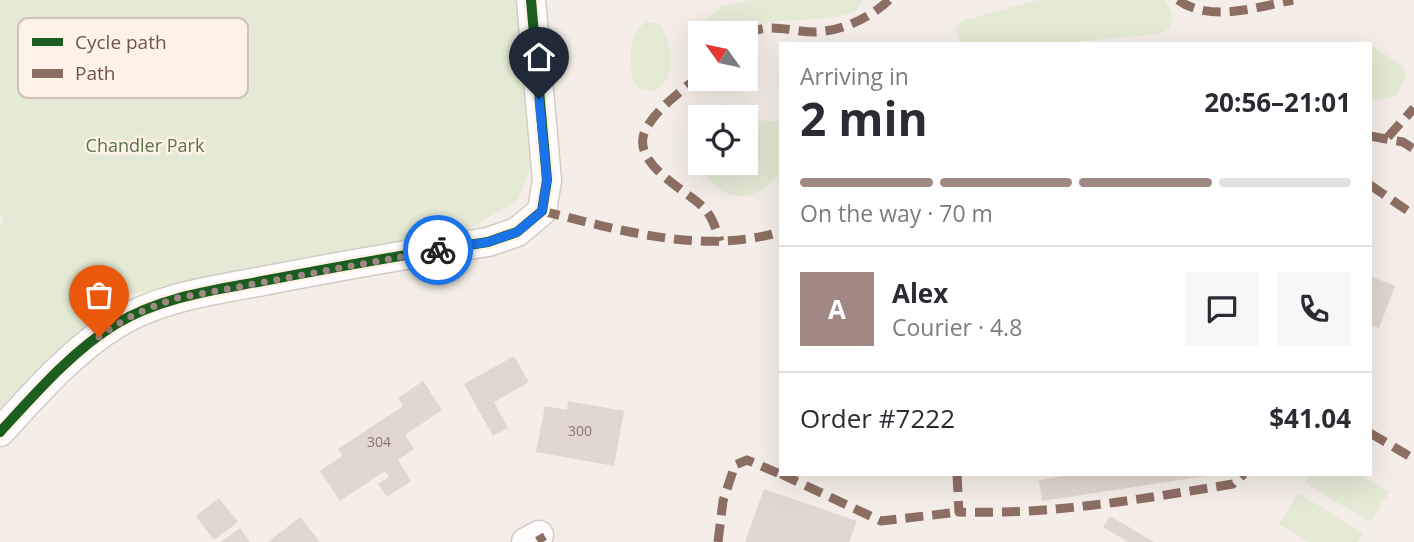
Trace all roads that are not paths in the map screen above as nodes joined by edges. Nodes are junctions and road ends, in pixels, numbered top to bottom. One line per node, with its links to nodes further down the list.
1 (531, 0): 2 (street)
2 (0, 432)

